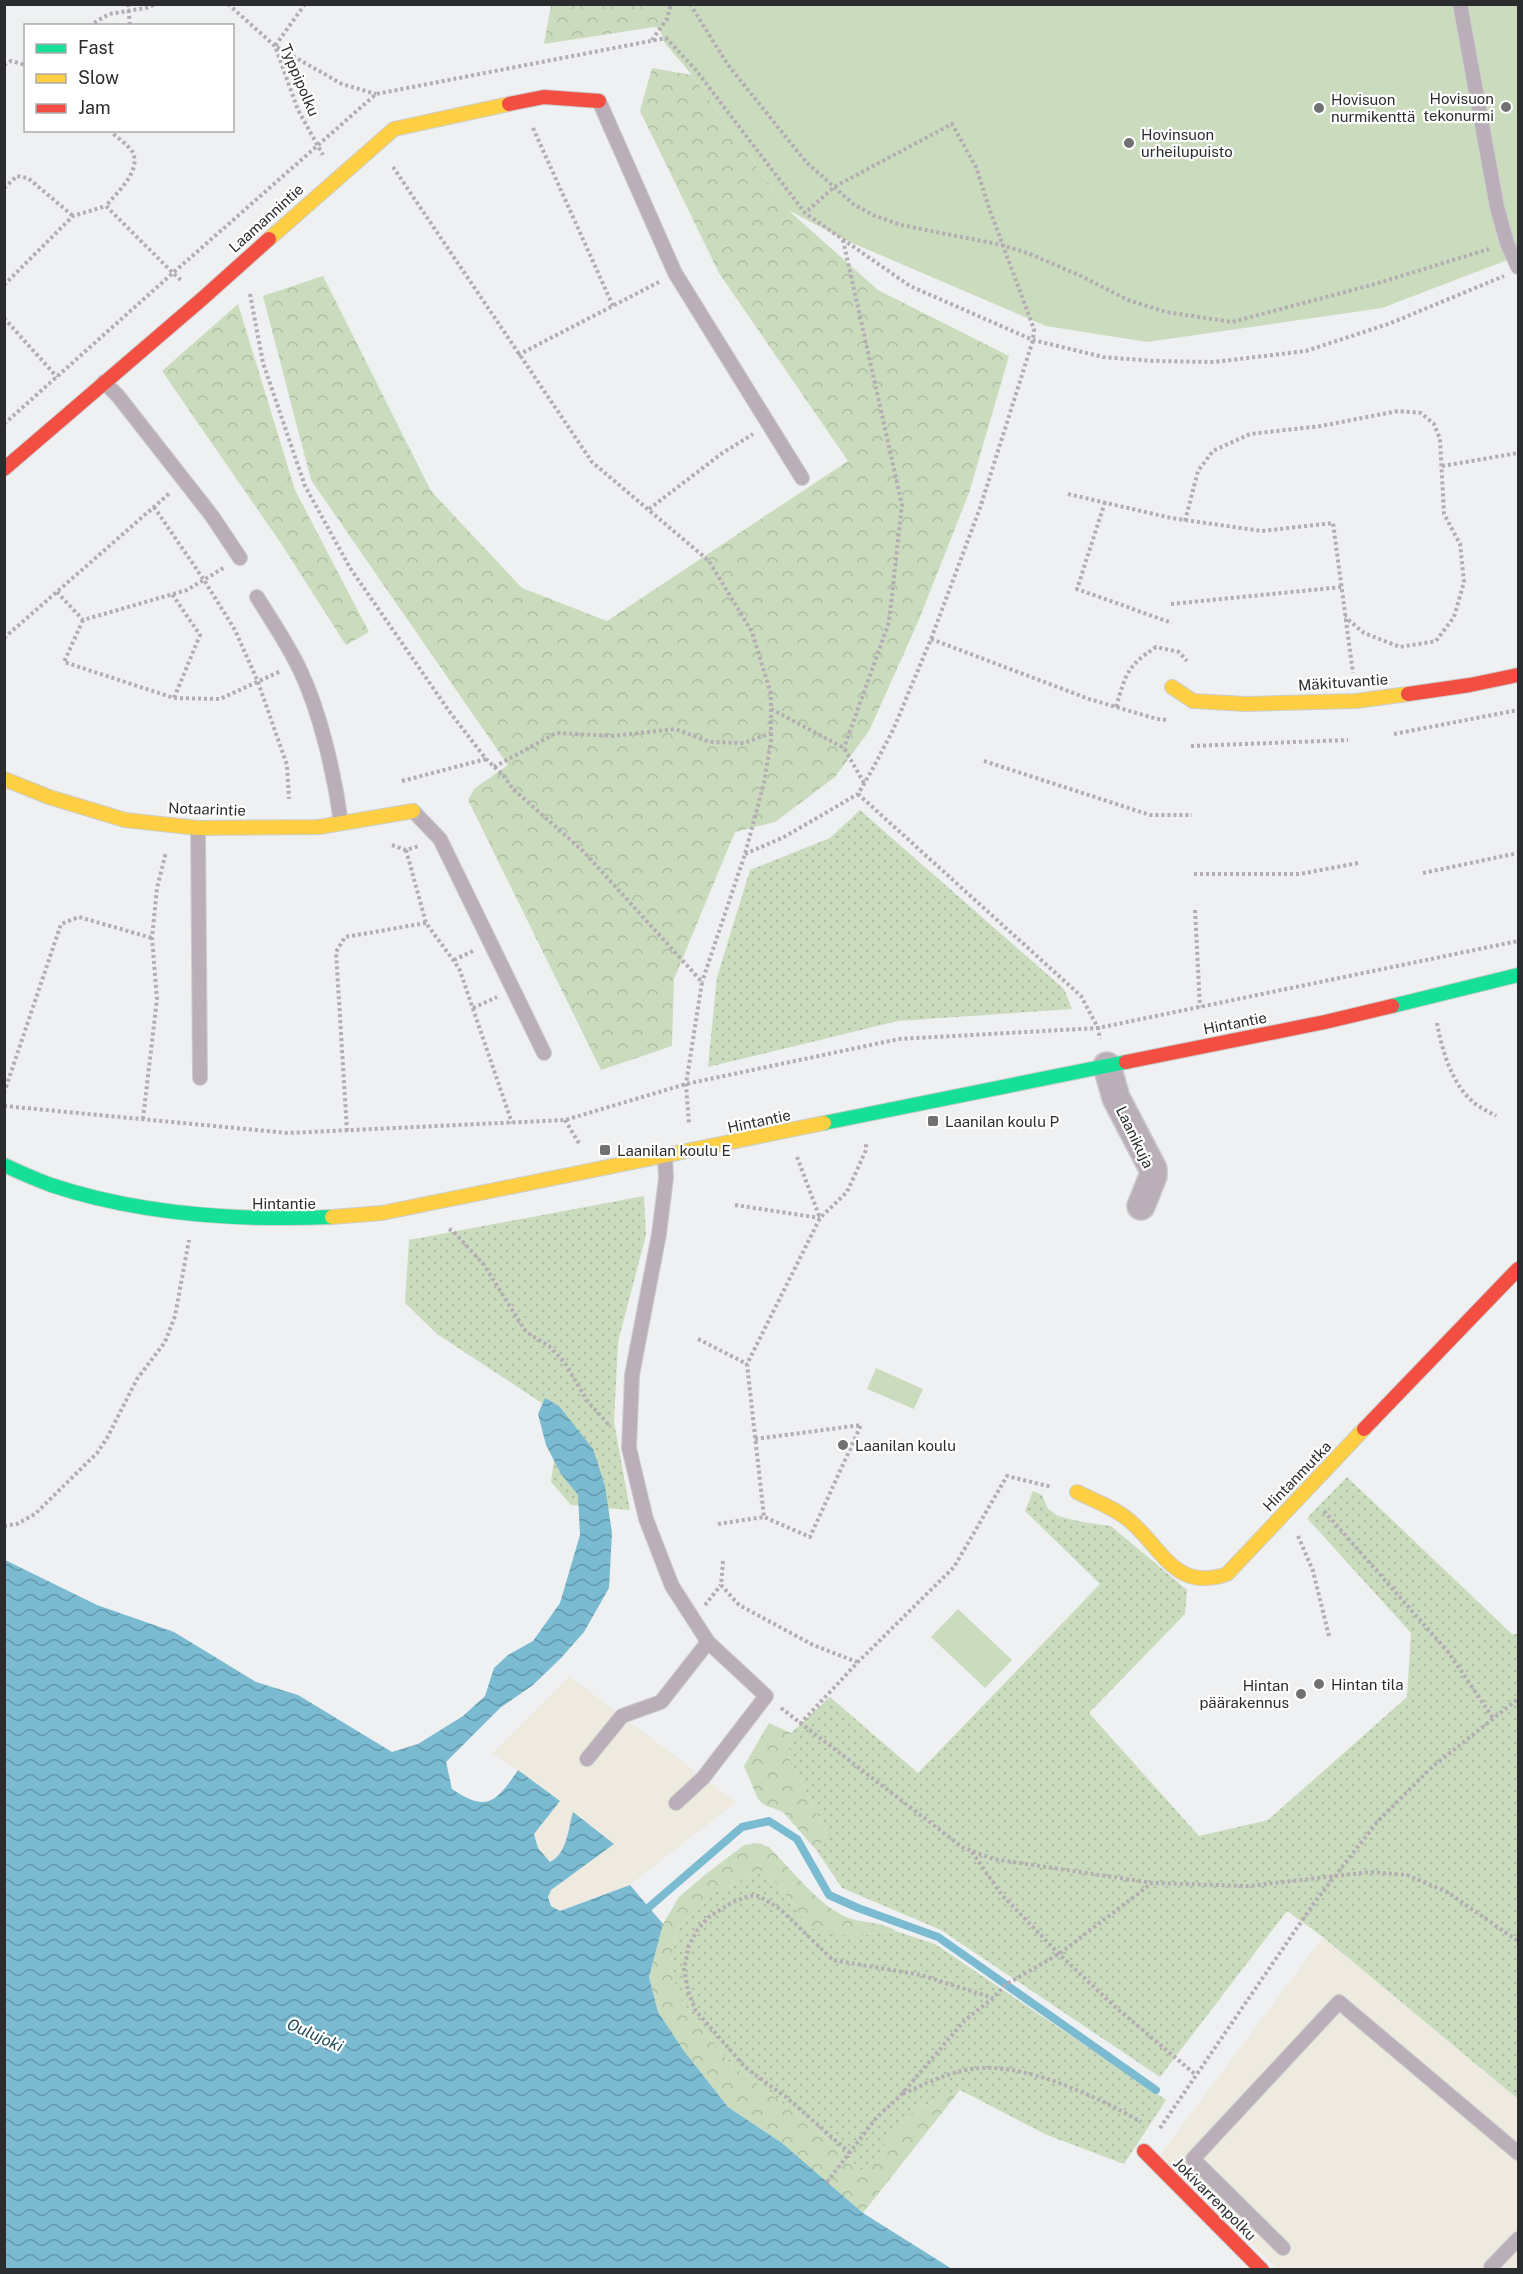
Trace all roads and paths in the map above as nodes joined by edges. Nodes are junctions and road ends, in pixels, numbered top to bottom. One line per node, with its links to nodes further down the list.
1 (156, 4): 7 (path)
2 (228, 4): 11 (path, Typpipolku)
3 (305, 4): 11 (path)
4 (671, 4): 10 (path)
5 (690, 4): 21 (path)
6 (1460, 4): 27 (lane)
7 (129, 7): 8 (path); 9 (path)
8 (92, 24)
9 (130, 24)
10 (651, 41)
11 (275, 46): 15 (path); 20 (path, Typpipolku)
12 (24, 64): 13 (path)
13 (4, 65)
14 (695, 69): 24 (path)
15 (376, 94)
16 (599, 100): 20 (street, Laamannintie); 31 (lane)
17 (530, 121): 35 (path)
18 (111, 132): 23 (path)
19 (393, 167): 38 (path)
20 (337, 177): 34 (street, Laamannintie)
21 (834, 187): 24 (path); 28 (path); 28 (path)
22 (4, 188): 25 (path)
23 (106, 206): 25 (path); 30 (path)
24 (805, 213): 26 (path)
25 (73, 216): 32 (path)
26 (843, 239): 37 (path); 76 (path)
27 (1507, 243): 28 (path); 29 (lane)
28 (1002, 246): 37 (path)
29 (1513, 271): 37 (path)
30 (173, 273): 34 (path); 39 (path)
31 (675, 273): 35 (path); 42 (lane)
32 (4, 285)
33 (249, 290): 77 (path)
34 (202, 299): 40 (street, Laamannintie)
35 (613, 306): 38 (path)
36 (4, 318): 39 (path)
37 (1033, 340): 82 (path)
38 (518, 355): 51 (path)
39 (57, 377): 41 (path)
40 (104, 382): 45 (street, Laamannintie); 47 (lane)
41 (4, 424)
42 (768, 425): 46 (lane); 51 (path)
43 (1518, 453): 44 (path)
44 (1442, 466): 52 (path); 60 (path)
45 (4, 469)
46 (802, 478)
47 (184, 480): 50 (path); 53 (lane)
48 (1068, 494): 49 (path)
49 (1105, 502): 52 (path); 62 (path)
50 (154, 507): 54 (path); 56 (path)
51 (649, 508): 70 (path)
52 (1185, 521): 55 (path)
53 (240, 558): 54 (path)
54 (204, 580): 57 (path); 67 (path)
55 (1342, 587): 59 (path); 60 (path)
56 (57, 592): 61 (path); 63 (path)
57 (172, 594): 61 (path); 69 (path)
58 (257, 597): 64 (lane)
59 (1171, 604)
60 (1346, 617): 66 (path)
61 (83, 620): 69 (path)
62 (1172, 623)
63 (4, 638)
64 (297, 664): 67 (path); 87 (lane)
65 (1518, 675): 68 (street, Mäkituvantie)
66 (1354, 679)
67 (258, 682): 69 (path); 84 (path)
68 (1172, 687)
69 (174, 698)
70 (771, 709): 72 (path); 76 (path)
71 (1518, 710): 73 (path)
72 (771, 733): 79 (path); 92 (path)
73 (1394, 734)
74 (1348, 740): 75 (path)
75 (1191, 746)
76 (844, 748): 82 (path)
77 (486, 759): 79 (path); 81 (path)
78 (984, 761): 86 (path)
79 (494, 767): 101 (path)
80 (4, 778): 88 (street, Notaarintie)
81 (395, 783)
82 (864, 783): 83 (path)
83 (858, 794): 92 (path); 106 (path)
84 (289, 803)
85 (413, 811): 87 (street, Notaarintie); 102 (lane)
86 (1192, 815)
87 (341, 823): 88 (street, Notaarintie)
88 (198, 828): 109 (lane)
89 (167, 846): 98 (path)
90 (406, 850): 97 (path)
91 (1518, 853): 94 (path)
92 (745, 854): 101 (path)
93 (1358, 863): 95 (path)
94 (1423, 873)
95 (1194, 874)
96 (1195, 910): 103 (path)
97 (426, 923): 104 (path); 116 (path)
98 (152, 938): 111 (path); 114 (path)
99 (1518, 941): 103 (path)
100 (1518, 975): 108 (street, Hintantie)
101 (702, 982): 110 (path)
102 (513, 990): 104 (path); 107 (lane)
103 (1200, 1007): 106 (path)
104 (473, 1008): 115 (path)
105 (1436, 1019): 113 (path)
106 (1098, 1028): 108 (path); 110 (path)
107 (544, 1053)
108 (1107, 1066): 119 (street, Hintantie); 123 (street, Laanikuja)
109 (200, 1078)
110 (686, 1084): 115 (path); 119 (path)
111 (4, 1093)
112 (4, 1106): 114 (path)
113 (1496, 1116)
114 (143, 1119): 116 (path)
115 (512, 1123): 116 (path)
116 (347, 1131)
117 (867, 1136): 124 (path)
118 (795, 1150): 124 (path)
119 (688, 1152): 120 (street, Hintantie)
120 (665, 1156): 121 (street, Hintantie); 131 (lane)
121 (4, 1165)
122 (735, 1205): 124 (path)
123 (1141, 1206)
124 (820, 1218): 129 (path)
125 (446, 1228): 131 (path)
126 (191, 1230): 137 (path)
127 (1518, 1269): 132 (street, Hintanmutka)
128 (698, 1339): 129 (path)
129 (747, 1364): 130 (path)
130 (755, 1438): 135 (path); 135 (path)
131 (629, 1448): 140 (lane)
132 (1305, 1490): 134 (street, Hintanmutka); 144 (path)
133 (1077, 1492): 134 (street, Hintanmutka); 141 (path)
134 (1284, 1512): 139 (path)
135 (764, 1517): 136 (path)
136 (718, 1524)
137 (4, 1526)
138 (723, 1561): 141 (path)
139 (1329, 1636)
140 (708, 1642): 142 (lane); 146 (lane)
141 (858, 1662): 145 (path)
142 (766, 1696): 145 (path); 147 (lane)
143 (1518, 1699): 144 (path)
144 (1493, 1718): 149 (path)
145 (800, 1724): 148 (path)
146 (587, 1759)
147 (676, 1803)
148 (972, 1852): 150 (path); 152 (path)
149 (1337, 1876): 150 (path); 151 (path); 154 (path)
150 (1153, 1883): 152 (path)
151 (1518, 1941)
152 (1059, 1954): 153 (path); 154 (path)
153 (993, 1998): 155 (path); 158 (path)
154 (1196, 2075): 156 (path)
155 (900, 2096): 156 (path); 158 (path)
156 (1157, 2132): 157 (path)
157 (1144, 2151): 164 (street, Jokivarrenpolku)
158 (850, 2153): 160 (path)
159 (1518, 2153): 162 (lane)
160 (827, 2182)
161 (1518, 2239): 163 (lane)
162 (1283, 2248)
163 (1491, 2267)
164 (1262, 2270)

